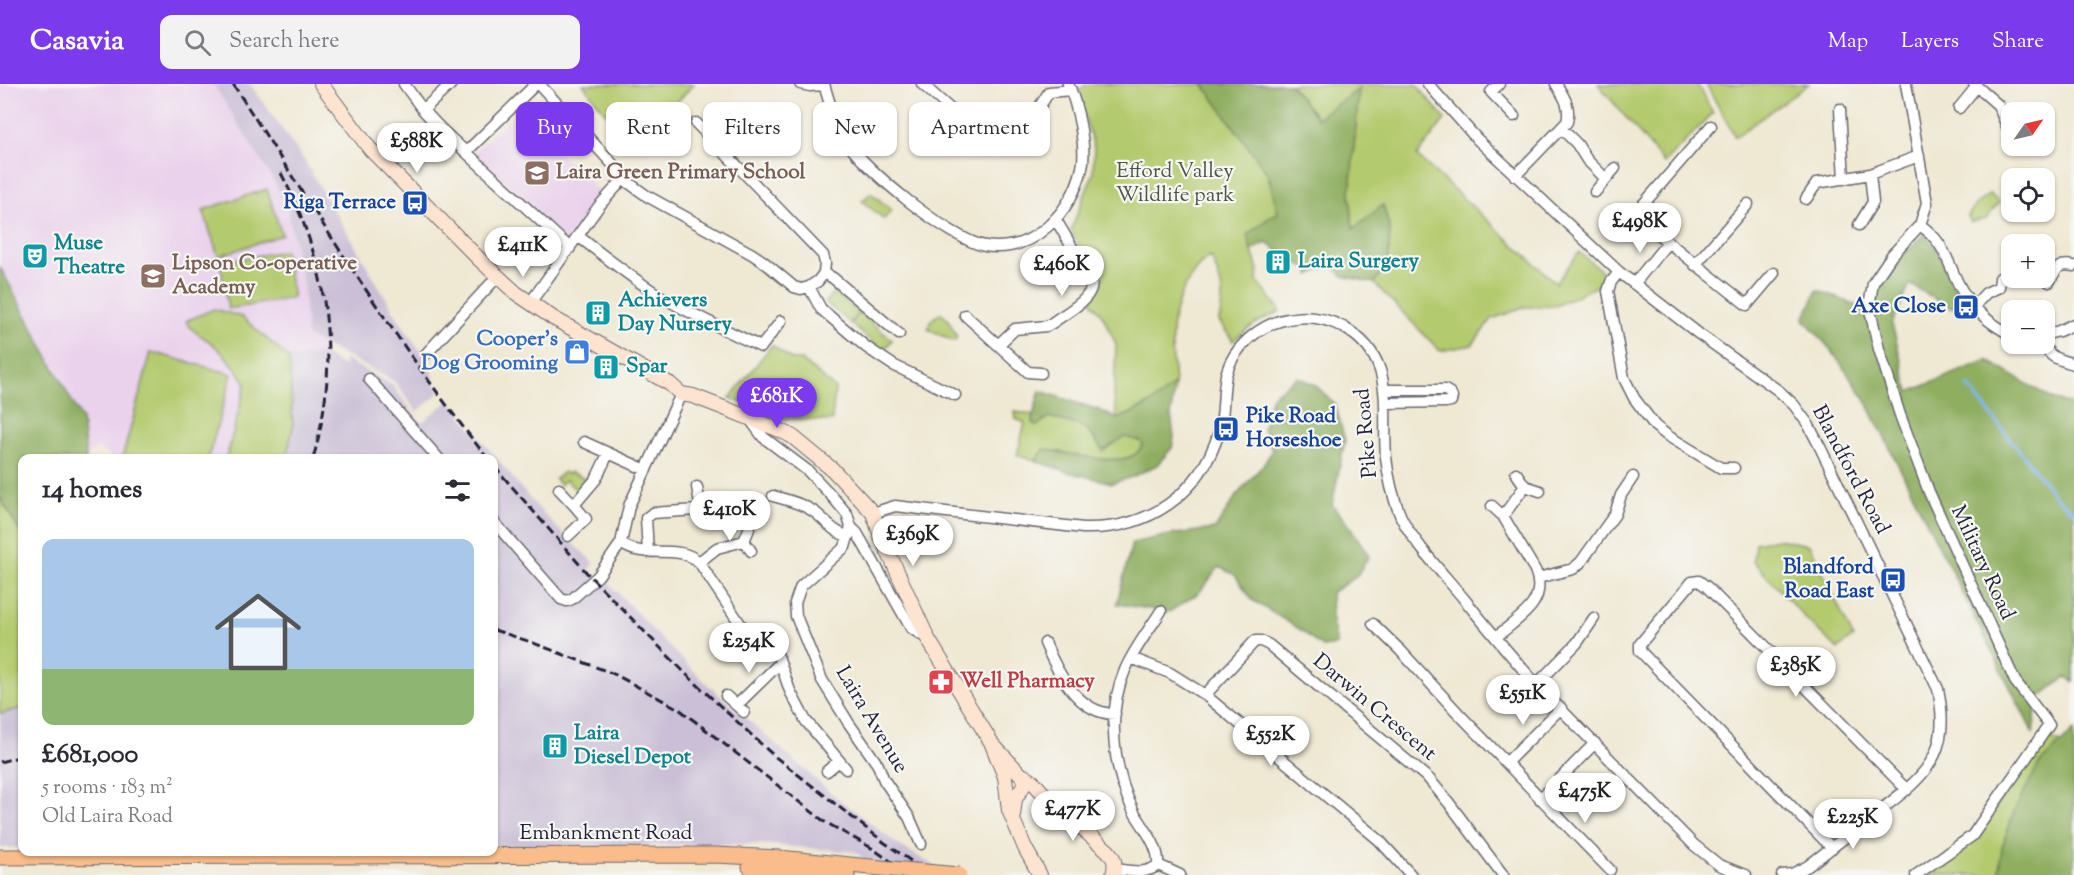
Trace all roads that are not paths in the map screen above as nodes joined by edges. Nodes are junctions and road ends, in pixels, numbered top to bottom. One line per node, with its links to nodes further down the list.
1 (321, 84): 48 (main road)
2 (404, 84): 19 (street)
3 (451, 84): 19 (street)
4 (537, 84): 25 (street); 30 (street)
5 (800, 84): 6 (street)
6 (824, 84): 36 (street)
7 (922, 84): 15 (street)
8 (1428, 84): 29 (street, Blandford Road)
9 (1499, 84): 21 (street)
10 (1556, 84): 24 (street)
11 (1906, 84): 26 (street)
12 (1976, 85): 17 (street); 20 (street)
13 (1069, 87): 14 (street); 36 (street)
14 (1051, 88): 16 (street)
15 (942, 102)
16 (1041, 102)
17 (1959, 108)
18 (1840, 109): 32 (street)
19 (423, 110): 25 (street)
20 (2001, 112)
21 (1514, 116)
22 (696, 123): 46 (street)
23 (1711, 126): 40 (street)
24 (1562, 128): 29 (street); 31 (street)
25 (466, 152): 41 (street)
26 (1919, 156): 28 (street); 38 (street)
27 (1615, 168): 31 (street)
28 (1870, 174): 32 (street); 37 (street)
29 (1515, 176): 44 (street, Blandford Road)
30 (622, 178): 39 (street); 51 (street)
31 (1605, 178): 33 (street)
32 (1844, 179): 34 (street)
33 (1595, 192)
34 (1806, 199)
35 (1748, 204): 42 (street)
36 (1056, 220): 60 (street)
37 (1859, 225)
38 (1920, 225): 53 (street); 134 (street, Military Road)
39 (578, 237): 41 (street); 55 (street)
40 (1668, 242): 42 (street); 50 (street)
41 (570, 248): 52 (street)
42 (1695, 265): 47 (street)
43 (2074, 266): 45 (street)
44 (1619, 272): 50 (street, Blandford Road); 74 (street)
45 (2055, 272)
46 (824, 273): 51 (street); 59 (street)
47 (1774, 273)
48 (498, 276): 52 (main road); 61 (street)
49 (2000, 278): 53 (street)
50 (1634, 284): 114 (street, Blandford Road)
51 (809, 287): 68 (street)
52 (530, 303): 67 (main road)
53 (1974, 306): 57 (street)
54 (965, 315): 60 (street)
55 (781, 321)
56 (2074, 324): 58 (street)
57 (2001, 328)
58 (2055, 332)
59 (899, 334)
60 (998, 345): 64 (street)
61 (426, 354)
62 (2049, 354): 63 (street)
63 (2074, 364)
64 (1041, 373)
65 (369, 379): 72 (street)
66 (1384, 390): 69 (street, Pike Road); 69 (street); 85 (street, Pike Road)
67 (681, 394): 70 (main road); 75 (street)
68 (955, 396)
69 (1385, 403): 100 (street, Pike Road)
70 (748, 418): 85 (main road); 89 (street)
71 (584, 442): 73 (street)
72 (435, 454)
73 (608, 454): 75 (street); 83 (street)
74 (1734, 468)
75 (646, 470): 92 (street)
76 (1516, 473): 78 (street)
77 (1633, 477): 96 (street)
78 (1526, 486): 81 (street); 86 (street)
79 (697, 487): 93 (street)
80 (559, 489): 83 (street)
81 (1540, 491)
82 (773, 496): 89 (street)
83 (574, 506): 90 (street)
84 (1492, 506): 86 (street)
85 (873, 513): 101 (main road)
86 (1503, 516): 96 (street)
87 (498, 527): 92 (street)
88 (749, 529): 91 (street)
89 (849, 531): 101 (street); 116 (street, Laira Avenue)
90 (568, 536)
91 (744, 541): 94 (street); 95 (street)
92 (621, 543): 93 (street)
93 (648, 552): 95 (street)
94 (751, 552)
95 (699, 562): 104 (street)
96 (1538, 578): 100 (street)
97 (1161, 611): 103 (street)
98 (1594, 618): 105 (street)
99 (1373, 624): 111 (street)
100 (1496, 638): 105 (street, Pike Road)
101 (928, 639): 113 (main road)
102 (1045, 643): 109 (street)
103 (1131, 657): 106 (street); 109 (street)
104 (780, 663): 107 (street); 112 (street)
105 (1537, 684): 108 (street, Pike Road)
106 (1205, 695): 130 (street); 131 (street, Darwin Crescent)
107 (726, 696)
108 (1561, 708): 110 (street, Pike Road); 111 (street)
109 (1114, 714): 121 (street)
110 (1596, 743): 115 (street); 125 (street, Pike Road)
111 (1506, 763): 115 (street)
112 (827, 771)
113 (1016, 782): 124 (main road); 128 (main road)
114 (1907, 790): 117 (street, Blandford Road); 117 (street)
115 (1540, 799): 123 (street)
116 (921, 844)
117 (1832, 848): 133 (street, Blandford Road)
118 (352, 856): 120 (main road, Embankment Road, bridge)
119 (498, 856): 127 (main road, Embankment Road, bridge)
120 (0, 857)
121 (1158, 865): 124 (street); 129 (street)
122 (0, 866): 126 (main road, Embankment Road)
123 (1610, 870)
124 (1114, 872)
125 (1730, 872): 132 (street, Pike Road)
126 (847, 875)
127 (959, 875)
128 (1040, 875)
129 (1180, 875)
130 (1412, 875)
131 (1503, 875)
132 (1746, 875)
133 (1782, 875)
134 (1916, 875)

